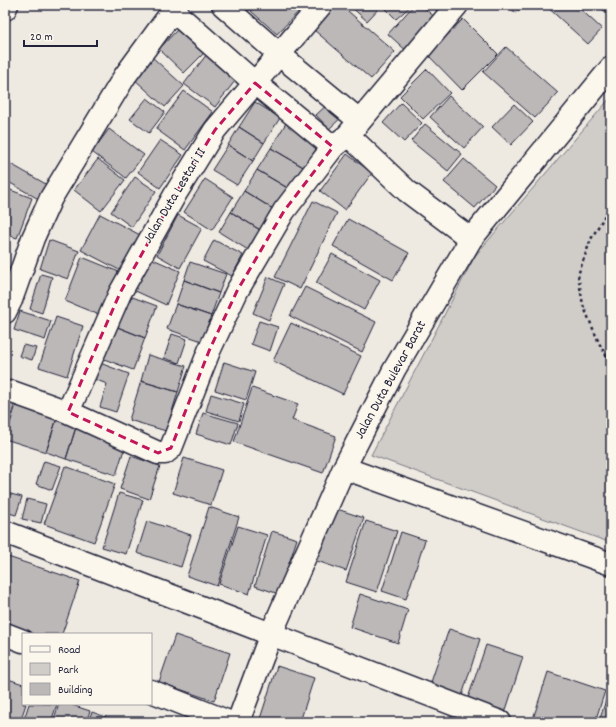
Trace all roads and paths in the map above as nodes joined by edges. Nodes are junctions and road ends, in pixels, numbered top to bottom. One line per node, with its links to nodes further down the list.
1 (7, 5): 6 (street)
2 (223, 5): 7 (street)
3 (322, 5): 7 (street, Jalan Duta Lestari II)
4 (457, 5): 10 (street)
5 (174, 8): 9 (street); 13 (street)
6 (5, 9)
7 (280, 55): 9 (street, Jalan Duta Lestari II); 10 (street)
8 (611, 68): 12 (street, Jalan Duta Bulevar Barat)
9 (255, 83): 10 (street); 16 (street, Jalan Duta Lestari II)
10 (347, 134): 12 (street); 16 (street)
11 (611, 205): 14 (path)
12 (471, 239): 17 (street, Jalan Duta Bulevar Barat)
13 (5, 312)
14 (611, 364)
15 (12, 392): 16 (street)
16 (68, 412)
17 (344, 468): 19 (street); 21 (street, Jalan Duta Bulevar Barat)
18 (5, 532): 21 (street)
19 (611, 564)
20 (5, 634): 22 (street)
21 (271, 634): 24 (street); 26 (street, Jalan Duta Bulevar Barat)
22 (22, 640)
23 (152, 691): 25 (street)
24 (468, 716): 27 (street)
25 (229, 722)
26 (238, 722)
27 (500, 722)

